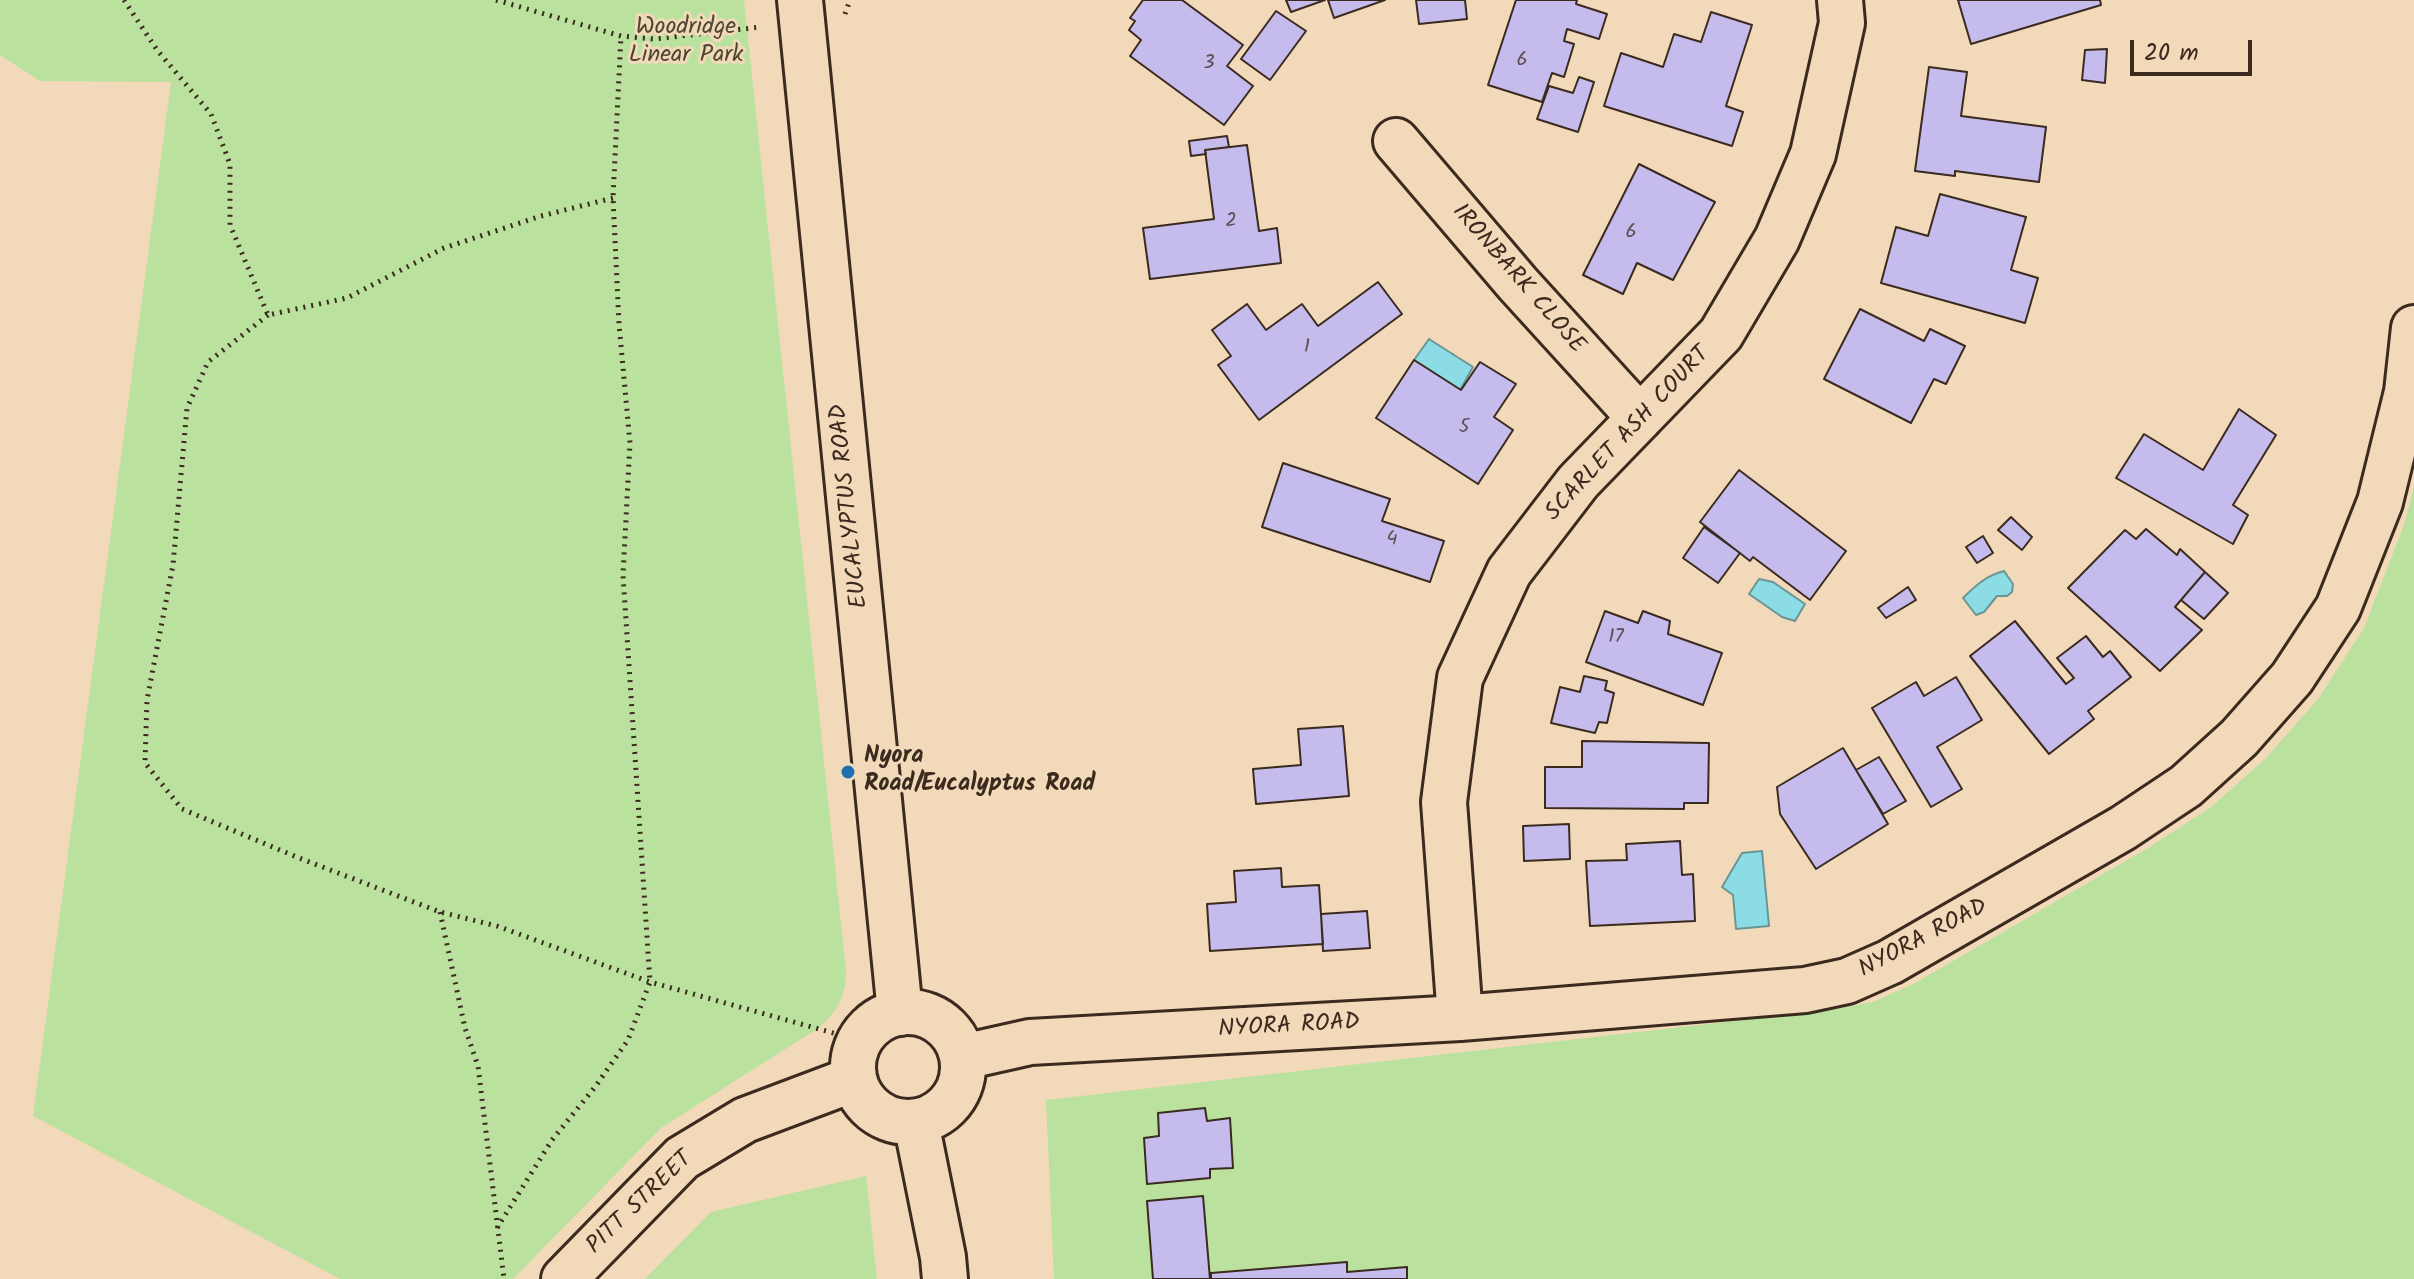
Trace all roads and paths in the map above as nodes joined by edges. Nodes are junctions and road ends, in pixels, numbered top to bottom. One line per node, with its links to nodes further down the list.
1 (124, 0): 8 (path)
2 (496, 0): 5 (path)
3 (1840, 0): 10 (street, SCARLET ASH COURT)
4 (801, 12): 5 (path); 13 (street, EUCALYPTUS ROAD)
5 (621, 36): 7 (path)
6 (1396, 141): 10 (street, IRONBARK CLOSE)
7 (613, 198): 8 (path); 12 (path)
8 (268, 315): 11 (path)
9 (2414, 328): 14 (street, NYORA ROAD)
10 (1640, 418): 14 (street, SCARLET ASH COURT)
11 (440, 912): 12 (path); 18 (path)
12 (650, 982): 16 (path); 18 (path)
13 (900, 1013): 15 (street); 16 (street)
14 (1460, 1018): 15 (street, NYORA ROAD)
15 (963, 1057): 17 (street)
16 (857, 1060): 17 (street); 20 (street, PITT STREET)
17 (916, 1122): 21 (street)
18 (497, 1228): 19 (path)
19 (504, 1279)
20 (564, 1279)
21 (945, 1279)

